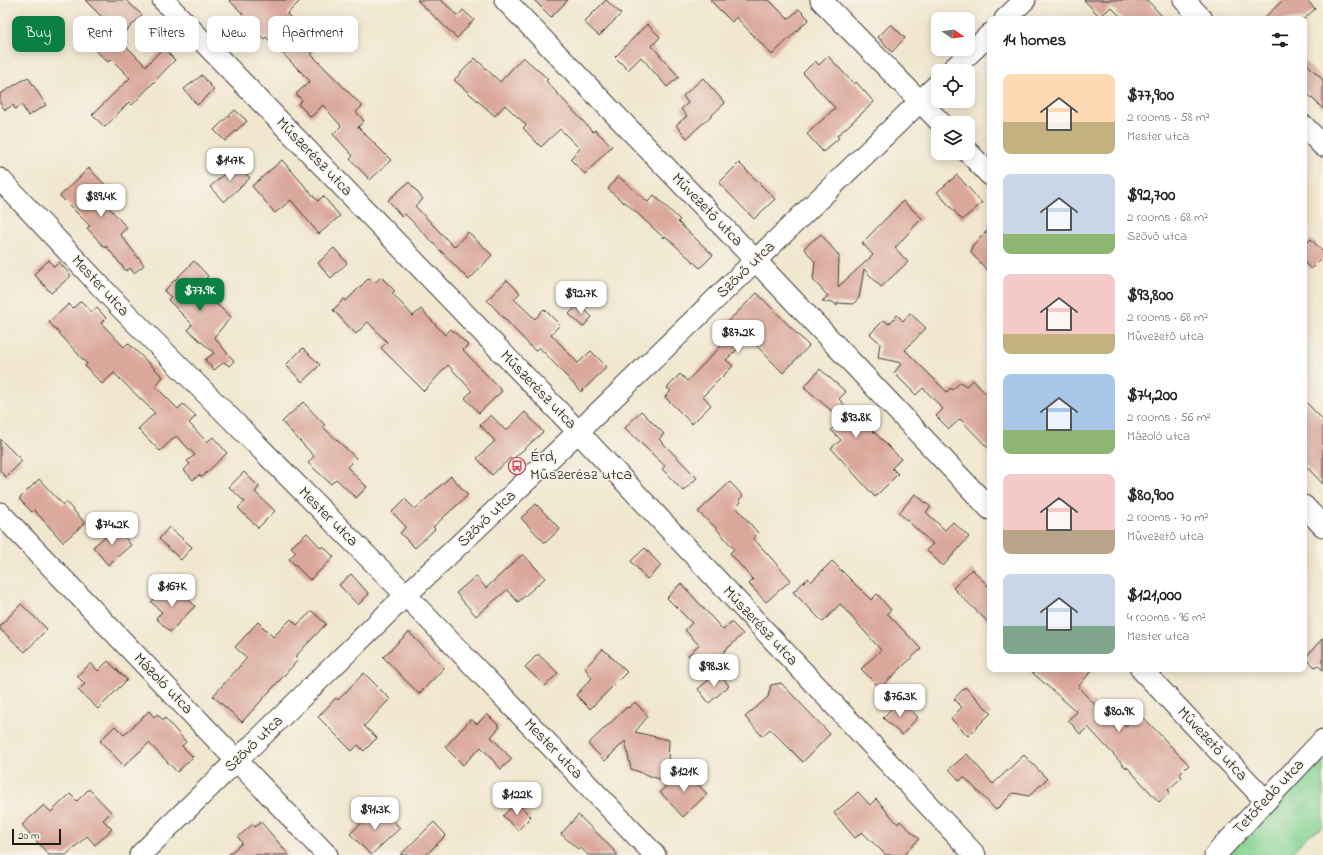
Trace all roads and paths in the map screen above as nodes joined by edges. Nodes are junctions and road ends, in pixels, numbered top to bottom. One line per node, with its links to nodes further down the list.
1 (163, 0): 19 (street, Műszerész utca)
2 (504, 0): 18 (street, Művezető utca)
3 (821, 0): 11 (street)
4 (1025, 0): 6 (street)
5 (1184, 0): 7 (street)
6 (1008, 16)
7 (1199, 16)
8 (987, 37): 9 (street)
9 (958, 64)
10 (931, 91): 11 (street, Szövő utca)
11 (920, 101): 12 (street); 18 (street, Szövő utca)
12 (934, 116)
13 (1307, 129): 14 (street)
14 (1323, 146)
15 (975, 159): 16 (street)
16 (987, 172)
17 (0, 179): 24 (street, Mester utca)
18 (756, 261): 19 (street, Szövő utca); 20 (street, Művezető utca)
19 (578, 432): 24 (street, Szövő utca); 32 (street, Műszerész utca)
20 (987, 506)
21 (1307, 509): 23 (street)
22 (0, 513): 27 (street, Mázoló utca)
23 (1323, 526)
24 (405, 596): 27 (street, Szövő utca); 31 (street, Mester utca)
25 (1144, 672): 28 (street, Művezető utca)
26 (1323, 740): 28 (street, Tetőfedő utca)
27 (237, 761): 29 (street, Szövő utca); 30 (street, Mázoló utca)
28 (1266, 801): 33 (street, Tetőfedő utca)
29 (140, 855)
30 (327, 855)
31 (654, 855)
32 (975, 855)
33 (1215, 855)

